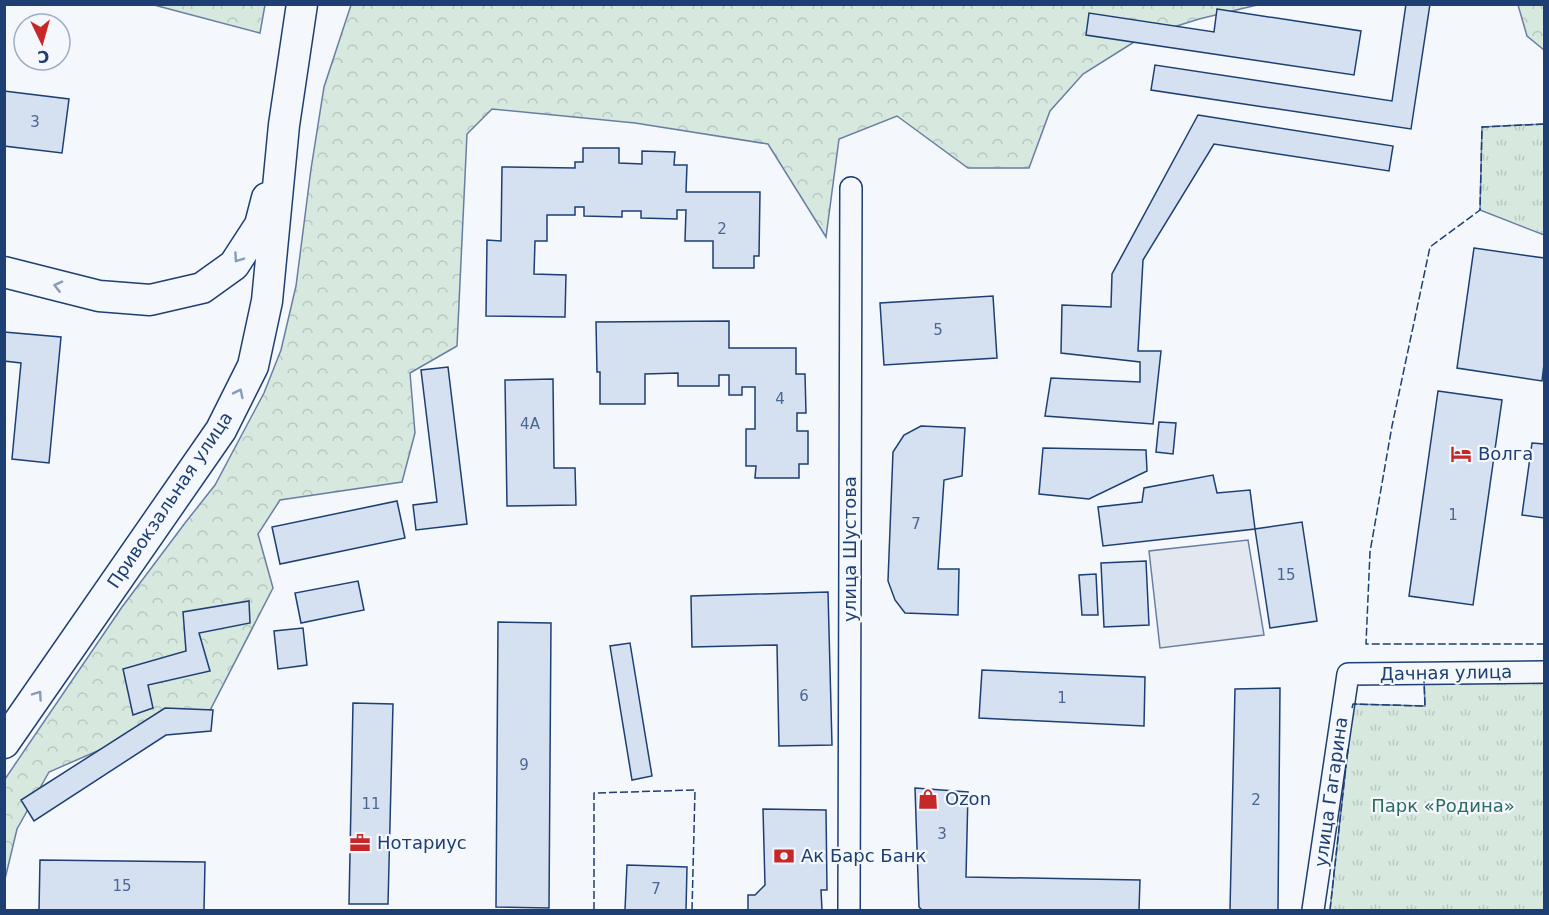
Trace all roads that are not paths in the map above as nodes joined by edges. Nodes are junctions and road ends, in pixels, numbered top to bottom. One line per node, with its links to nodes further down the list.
1 (302, 4): 3 (main road)
2 (316, 4): 3 (main road)
3 (295, 52): 4 (main road)
4 (284, 125): 6 (main road, one-way to 6); 9 (main road, Привокзальная улица, one-way to 4)
5 (851, 188): 10 (street, улица Шустова)
6 (4, 272)
7 (1545, 672): 8 (street, Дачная улица)
8 (1348, 674): 11 (street, улица Гагарина)
9 (4, 743)
10 (849, 910)
11 (1313, 910)

